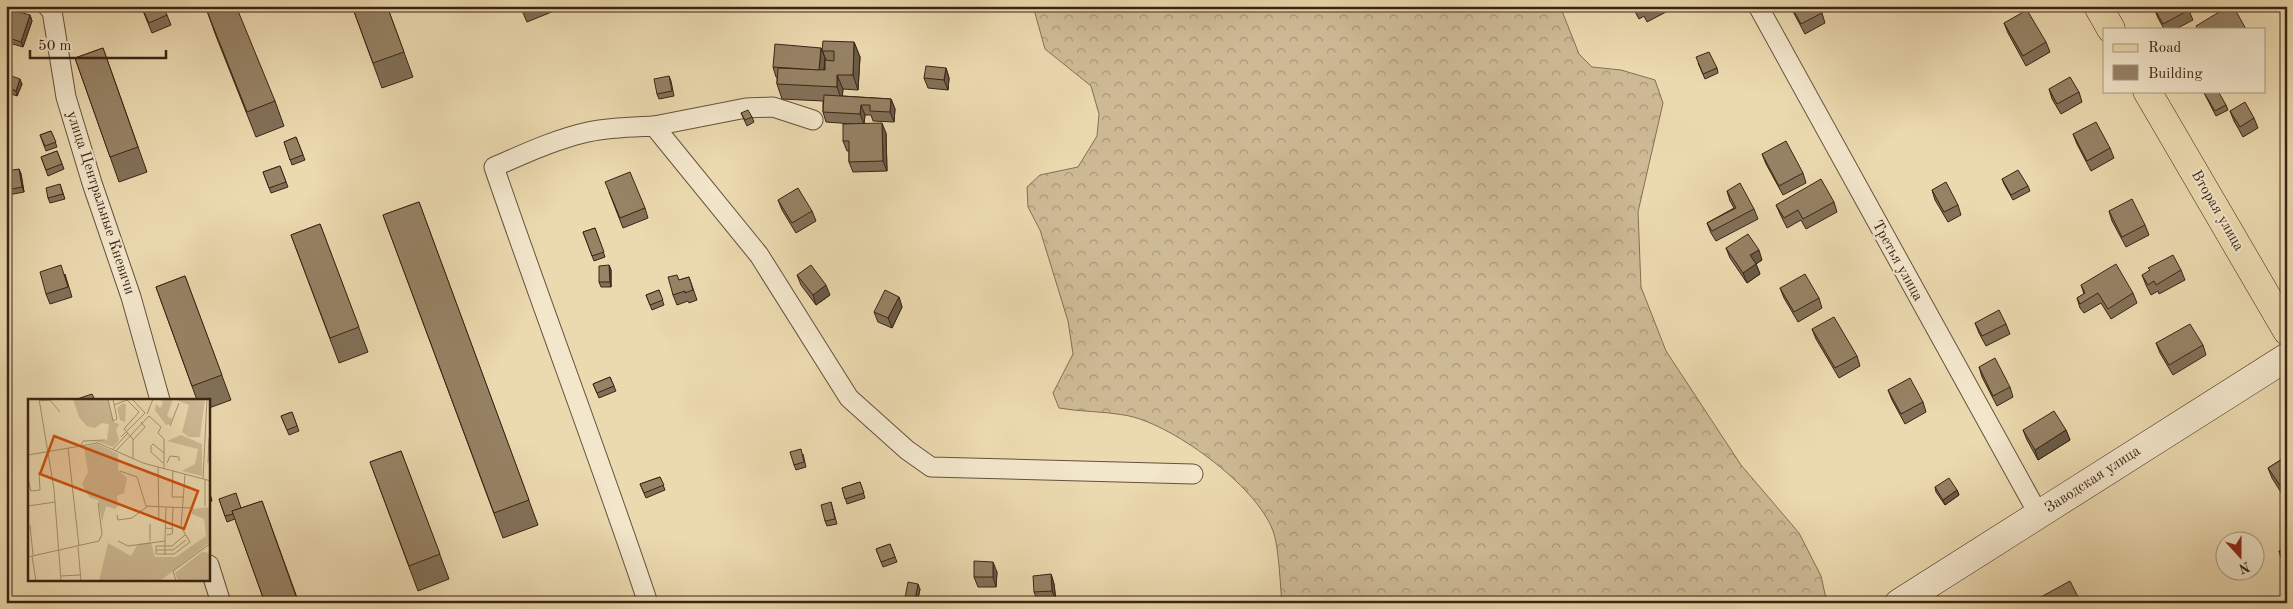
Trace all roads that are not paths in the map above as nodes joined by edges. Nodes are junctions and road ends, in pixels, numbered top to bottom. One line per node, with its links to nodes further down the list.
1 (47, 6): 10 (street, улица Центральные Кневичи)
2 (1758, 6): 12 (street, Третья улица)
3 (2098, 6): 4 (main road)
4 (2110, 28)
5 (2148, 92): 8 (main road, Вторая улица)
6 (813, 120): 7 (street)
7 (654, 126): 11 (street); 15 (street)
8 (2287, 330)
9 (2287, 357): 12 (street, Заводская улица)
10 (160, 399)
11 (1193, 474)
12 (2039, 515): 16 (street, Заводская улица)
13 (210, 568): 14 (street)
14 (221, 603)
15 (648, 603)
16 (1899, 603)

